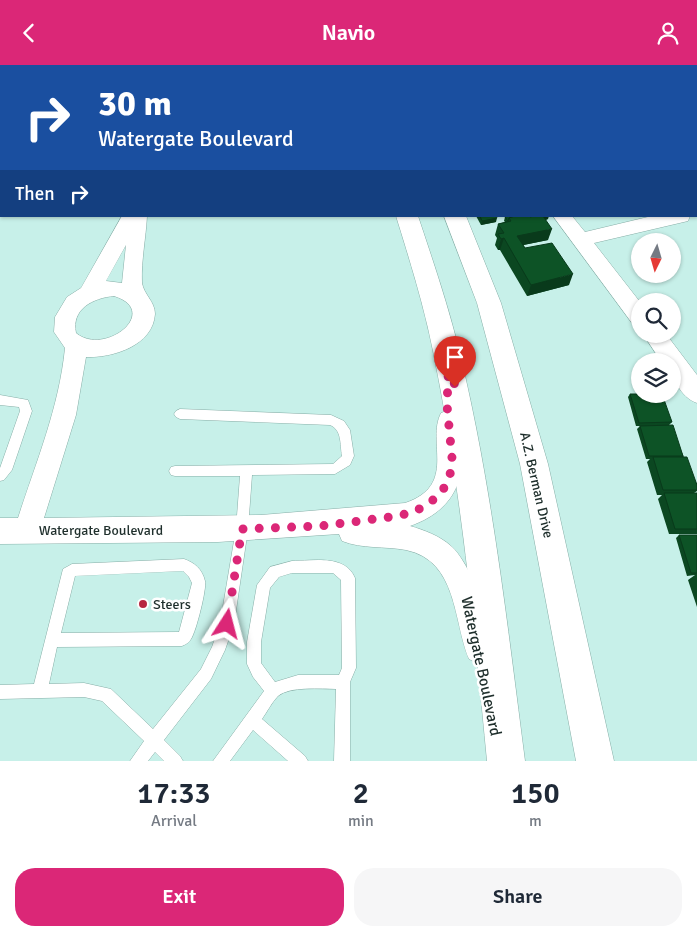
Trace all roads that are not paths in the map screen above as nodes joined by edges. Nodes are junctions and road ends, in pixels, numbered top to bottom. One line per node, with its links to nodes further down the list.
1 (131, 217): 8 (street)
2 (138, 217): 9 (street)
3 (406, 217): 14 (main road)
4 (455, 217): 40 (main road, A.Z. Berman Drive)
5 (563, 217): 7 (street)
6 (677, 217): 7 (street)
7 (579, 240): 10 (street)
8 (90, 293): 9 (street); 12 (street)
9 (136, 295): 13 (street)
10 (631, 306)
11 (661, 343): 15 (street)
12 (76, 345): 13 (street); 17 (street)
13 (117, 345): 17 (street)
14 (449, 356): 22 (street, Watergate Boulevard); 39 (main road)
15 (697, 393)
16 (0, 400): 21 (lane)
17 (66, 406): 24 (street)
18 (180, 413): 19 (lane)
19 (246, 470): 20 (lane); 23 (lane)
20 (175, 471)
21 (0, 476)
22 (321, 526): 23 (street, Watergate Boulevard); 38 (street, Watergate Boulevard)
23 (242, 529): 24 (street, Watergate Boulevard); 32 (lane)
24 (26, 530): 25 (street, Watergate Boulevard)
25 (0, 531)
26 (52, 640): 26 (lane); 28 (lane)
27 (343, 682): 29 (lane); 29 (lane); 37 (lane)
28 (40, 690): 30 (lane); 32 (lane)
29 (273, 691): 31 (lane)
30 (0, 692)
31 (252, 720): 35 (lane); 36 (lane)
32 (154, 740): 33 (lane); 34 (lane)
33 (138, 761)
34 (175, 761)
35 (221, 761)
36 (300, 761)
37 (342, 761)
38 (501, 761)
39 (506, 761)
40 (595, 761)

